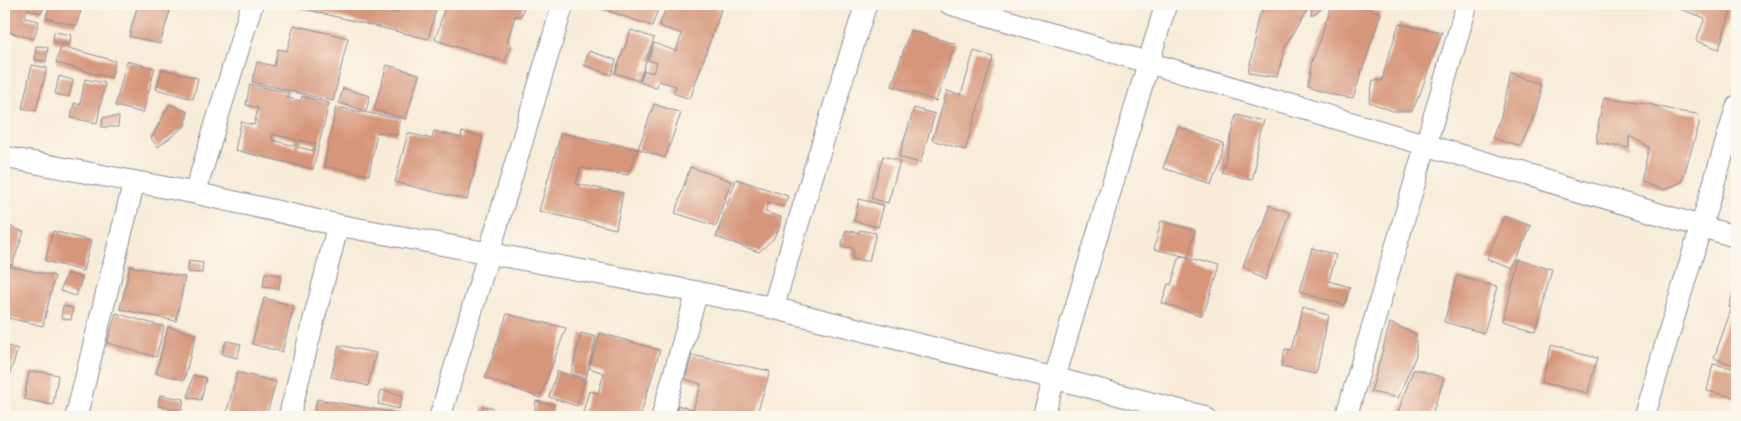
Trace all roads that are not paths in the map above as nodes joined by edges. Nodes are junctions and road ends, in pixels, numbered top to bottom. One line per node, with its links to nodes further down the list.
1 (252, 4): 12 (street)
2 (563, 4): 16 (street)
3 (866, 4): 18 (street)
4 (950, 4): 7 (street)
5 (1166, 4): 7 (street)
6 (1467, 4): 9 (street)
7 (1148, 62): 9 (street); 19 (street)
8 (1737, 106): 14 (street)
9 (1426, 145): 14 (street); 26 (street)
10 (4, 157): 11 (street)
11 (134, 182): 12 (street); 20 (street)
12 (195, 193): 13 (street)
13 (338, 225): 16 (street); 21 (street)
14 (1701, 226): 15 (street); 27 (street)
15 (1737, 237)
16 (489, 254): 17 (street); 22 (street)
17 (697, 292): 18 (street); 23 (street)
18 (773, 308): 19 (street)
19 (1054, 378): 24 (street); 25 (street)
20 (76, 417)
21 (290, 417)
22 (440, 417)
23 (662, 417)
24 (1043, 417)
25 (1205, 417)
26 (1346, 417)
27 (1644, 417)

